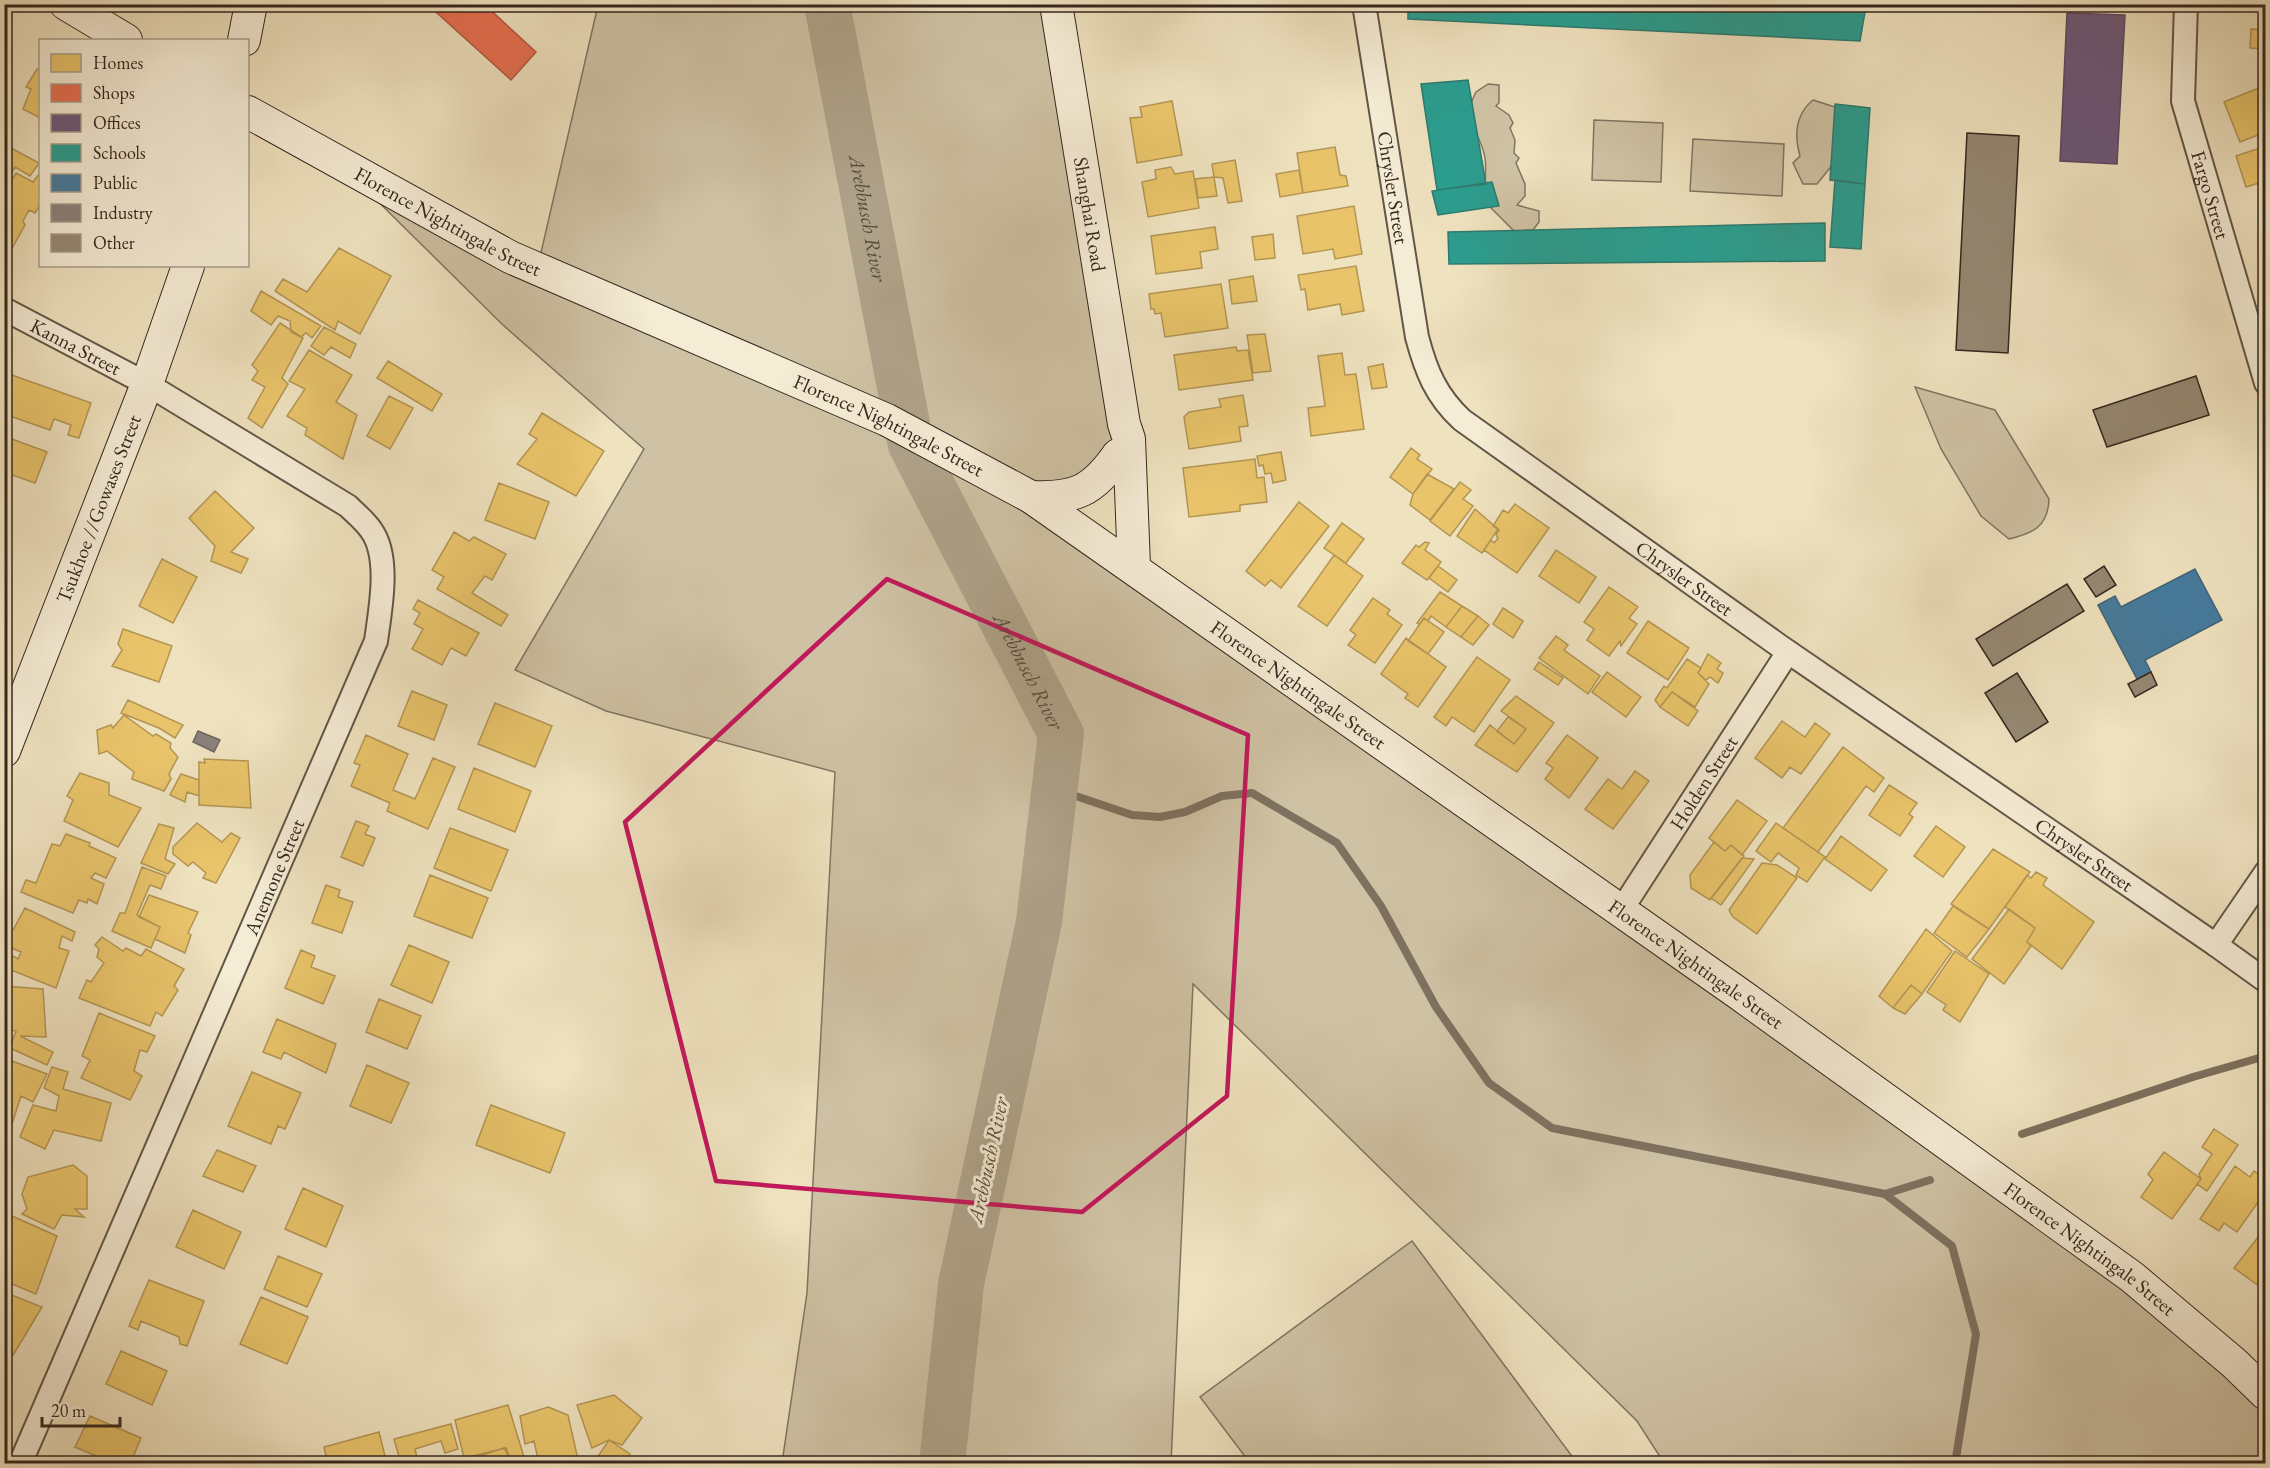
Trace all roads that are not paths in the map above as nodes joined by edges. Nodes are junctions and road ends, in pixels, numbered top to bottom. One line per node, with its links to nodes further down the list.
1 (66, 4): 6 (main road)
2 (251, 4): 7 (main road)
3 (1056, 4): 13 (main road, Shanghai Road)
4 (1364, 4): 17 (street, Chrysler Street)
5 (2186, 4): 11 (street, Fargo Street)
6 (124, 39)
7 (244, 39)
8 (249, 113): 15 (main road, Florence Nightingale Street)
9 (188, 267): 12 (main road, Tsukhoe //Gowases Street)
10 (4, 309): 12 (street, Kanna Street)
11 (2265, 383)
12 (147, 384): 18 (main road, Tsukhoe //Gowases Street); 24 (street, Anemone Street)
13 (1124, 424): 14 (main road, Shanghai Road); 16 (main road, Shanghai Road)
14 (1118, 456): 15 (main road); 16 (main road, Shanghai Road)
15 (1031, 497): 16 (main road, Florence Nightingale Street)
16 (1124, 561): 20 (main road, Florence Nightingale Street)
17 (1788, 652): 20 (street, Holden Street); 21 (street, Chrysler Street)
18 (4, 751)
19 (2265, 872): 21 (street)
20 (1620, 912): 23 (main road, Florence Nightingale Street)
21 (2216, 945): 22 (street, Chrysler Street)
22 (2265, 981)
23 (2265, 1394)
24 (20, 1464)

